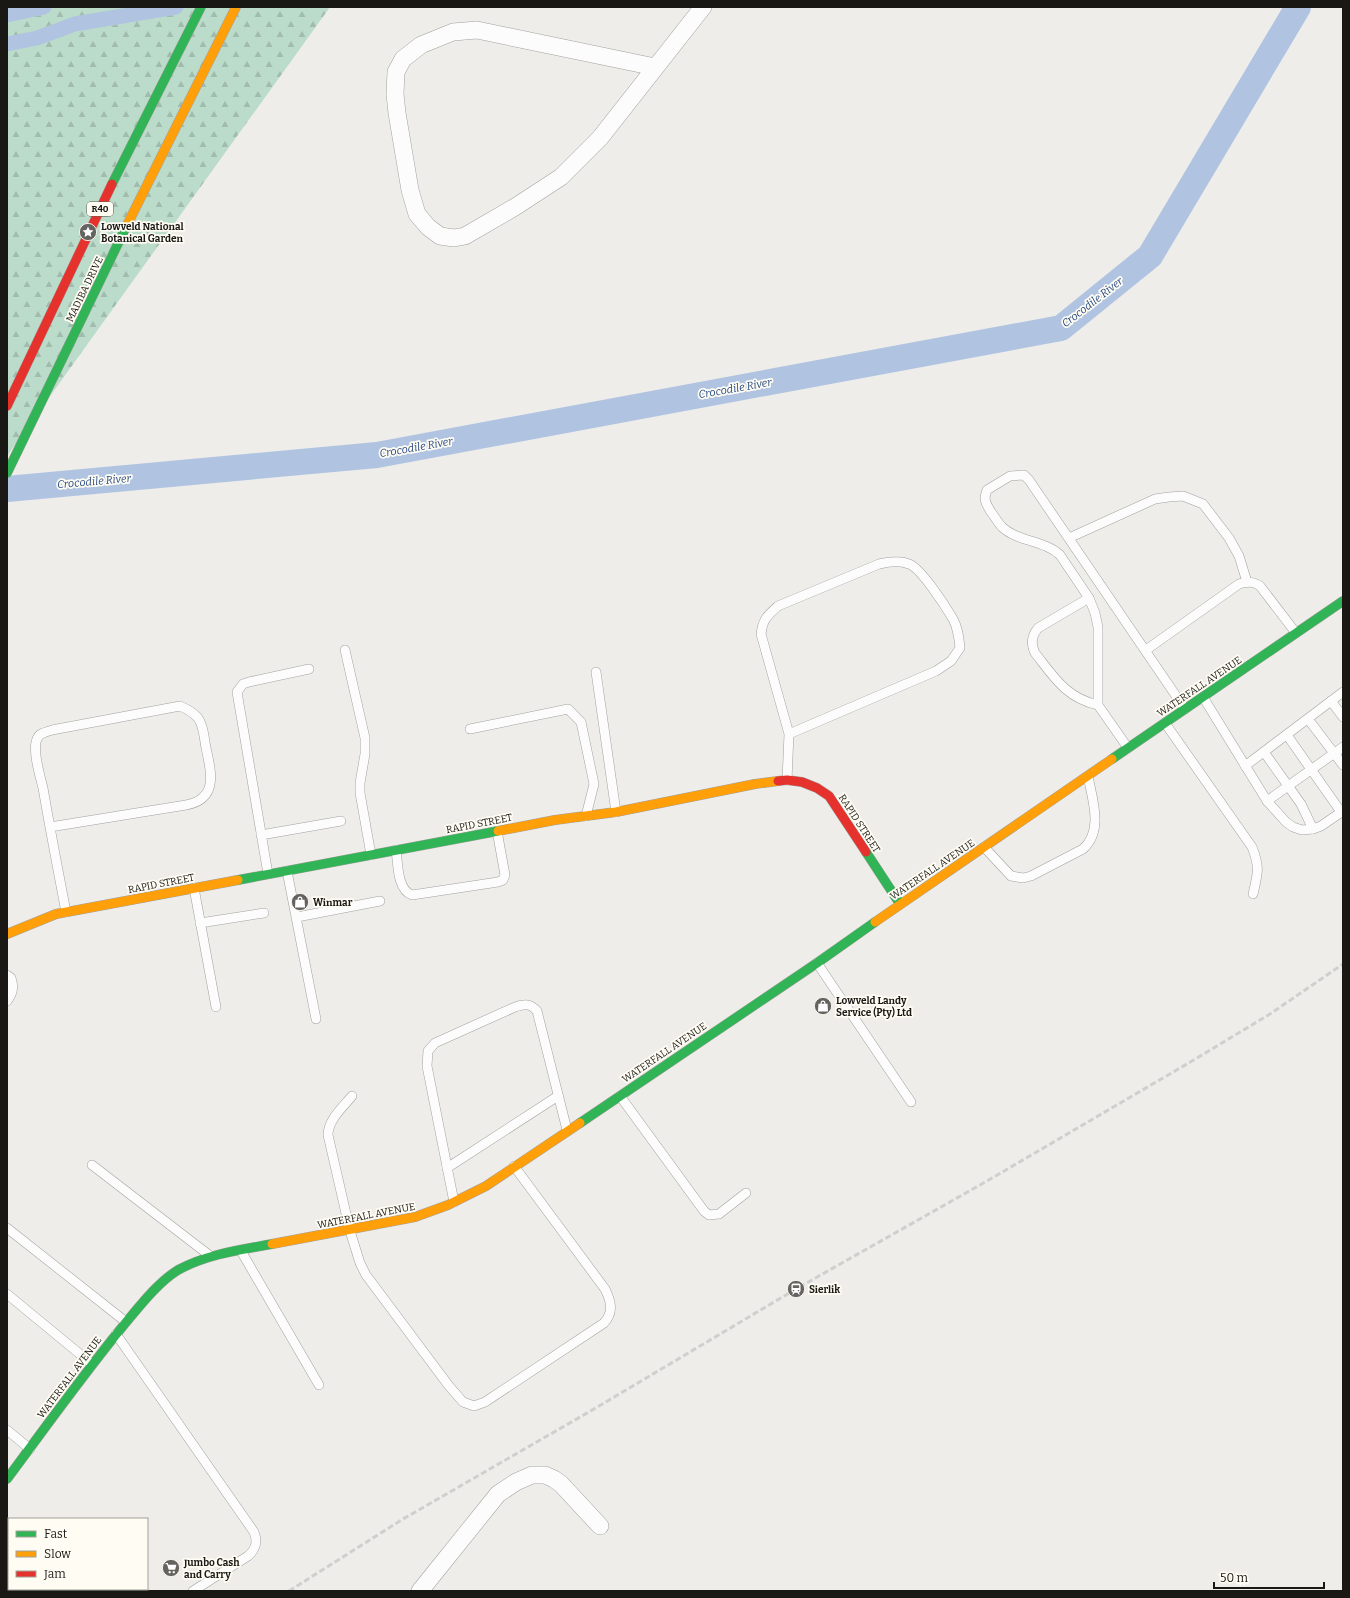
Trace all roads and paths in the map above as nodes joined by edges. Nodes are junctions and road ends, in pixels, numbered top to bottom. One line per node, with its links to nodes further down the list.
1 (201, 7): 5 (street, MADIBA DRIVE / R40)
2 (236, 7): 6 (street, MADIBA DRIVE)
3 (703, 7): 4 (street)
4 (656, 66): 4 (street)
5 (9, 402)
6 (7, 474)
7 (1069, 538): 8 (lane); 9 (lane); 13 (lane)
8 (1247, 582): 11 (lane); 13 (lane)
9 (1088, 598): 19 (lane); 19 (lane)
10 (1343, 601): 11 (street, WATERFALL AVENUE)
11 (1296, 633): 17 (street, WATERFALL AVENUE)
12 (345, 650): 48 (lane)
13 (1146, 650): 20 (lane)
14 (309, 669): 45 (lane)
15 (596, 672): 39 (lane)
16 (1343, 692): 18 (lane)
17 (1203, 697): 20 (street, WATERFALL AVENUE); 32 (lane)
18 (1332, 701): 21 (lane); 22 (lane)
19 (1098, 705): 28 (lane)
20 (1185, 709): 23 (street, WATERFALL AVENUE)
21 (1343, 717)
22 (1308, 719): 26 (lane); 30 (lane)
23 (1165, 723): 28 (street, WATERFALL AVENUE); 52 (lane)
24 (470, 729): 40 (lane)
25 (789, 734): 25 (lane); 35 (lane)
26 (1287, 735): 29 (lane); 33 (lane)
27 (1343, 747): 30 (lane)
28 (1129, 748): 34 (street, WATERFALL AVENUE)
29 (1264, 752): 32 (lane); 36 (lane)
30 (1334, 753): 31 (lane); 33 (lane)
31 (1343, 765)
32 (1245, 766): 37 (lane)
33 (1311, 770): 36 (lane); 38 (lane)
34 (1088, 776): 46 (street, WATERFALL AVENUE); 46 (lane)
35 (787, 780): 39 (street, RAPID STREET); 54 (street, RAPID STREET)
36 (1288, 785): 37 (lane); 43 (lane)
37 (1267, 801): 43 (lane)
38 (1342, 811): 43 (lane)
39 (616, 812): 40 (street, RAPID STREET)
40 (586, 816): 44 (street, RAPID STREET)
41 (341, 821): 45 (lane)
42 (50, 827): 42 (lane); 55 (lane)
43 (1313, 829)
44 (497, 831): 47 (street, RAPID STREET); 47 (lane)
45 (261, 835): 50 (lane)
46 (984, 846): 54 (street, WATERFALL AVENUE)
47 (396, 850): 48 (street, RAPID STREET)
48 (371, 855): 49 (street, RAPID STREET)
49 (287, 871): 50 (street, RAPID STREET); 57 (lane)
50 (268, 874): 51 (street, RAPID STREET)
51 (194, 888): 55 (street, RAPID STREET); 58 (lane)
52 (1253, 894)
53 (380, 901): 57 (lane)
54 (900, 904): 60 (street, WATERFALL AVENUE)
55 (66, 912): 59 (street, RAPID STREET)
56 (264, 912): 58 (lane)
57 (296, 917): 64 (lane)
58 (200, 923): 63 (lane)
59 (7, 934)
60 (817, 963): 65 (street, WATERFALL AVENUE); 68 (lane)
61 (7, 975): 62 (lane)
62 (7, 1001)
63 (216, 1007)
64 (316, 1019)
65 (620, 1095): 69 (street, WATERFALL AVENUE); 73 (lane)
66 (352, 1096): 76 (lane)
67 (558, 1096): 69 (lane); 72 (lane); 72 (lane)
68 (911, 1102)
69 (567, 1130): 71 (street, WATERFALL AVENUE)
70 (92, 1165): 78 (lane)
71 (514, 1166): 74 (street, WATERFALL AVENUE); 76 (lane)
72 (447, 1168): 74 (lane)
73 (746, 1193)
74 (454, 1202): 76 (street, WATERFALL AVENUE)
75 (7, 1228): 80 (lane)
76 (350, 1230): 77 (street, WATERFALL AVENUE)
77 (241, 1251): 78 (street, WATERFALL AVENUE); 83 (lane)
78 (210, 1256): 80 (street, WATERFALL AVENUE)
79 (7, 1294): 82 (lane)
80 (126, 1322): 81 (street, WATERFALL AVENUE)
81 (116, 1334): 82 (street, WATERFALL AVENUE); 88 (lane)
82 (92, 1364): 85 (street, WATERFALL AVENUE)
83 (319, 1385)
84 (7, 1430): 85 (lane)
85 (30, 1448): 86 (street, WATERFALL AVENUE)
86 (7, 1478)
87 (600, 1526): 89 (street)
88 (193, 1591)
89 (420, 1591)

